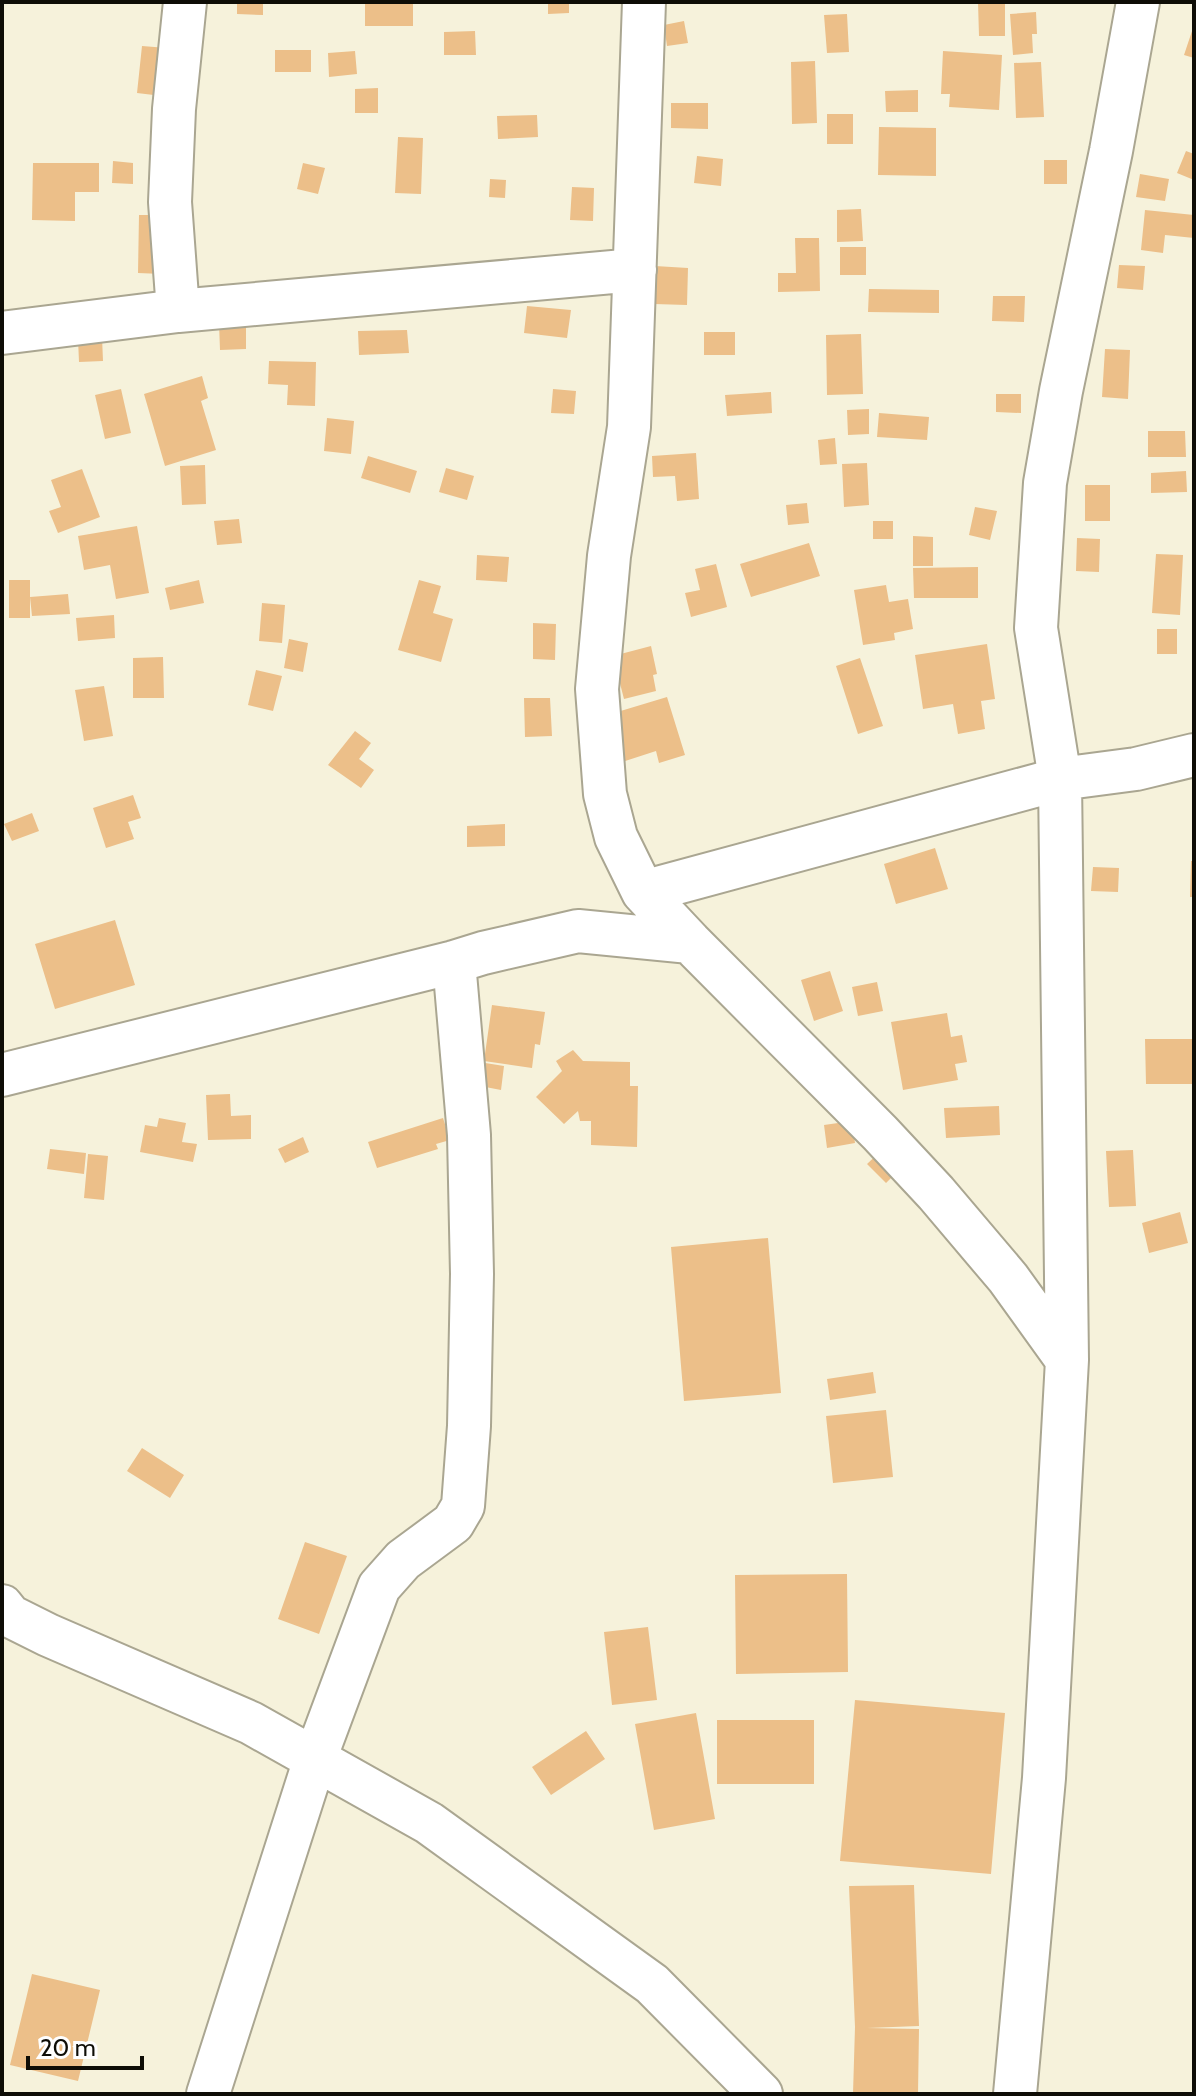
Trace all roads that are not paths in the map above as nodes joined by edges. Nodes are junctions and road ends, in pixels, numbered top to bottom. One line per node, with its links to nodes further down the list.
1 (185, 2): 5 (street)
2 (1138, 2): 8 (street)
3 (651, 3): 4 (street)
4 (635, 270): 5 (street); 9 (street)
5 (178, 311): 6 (street)
6 (2, 333)
7 (1194, 755): 8 (street)
8 (1060, 779): 9 (street); 13 (street)
9 (643, 892): 10 (street)
10 (690, 942): 11 (street); 13 (street)
11 (454, 962): 12 (street); 15 (street)
12 (2, 1075)
13 (1067, 1360): 18 (street)
14 (2, 1606): 15 (street)
15 (315, 1759): 16 (street); 17 (street)
16 (208, 2094)
17 (761, 2094)
18 (1015, 2094)

